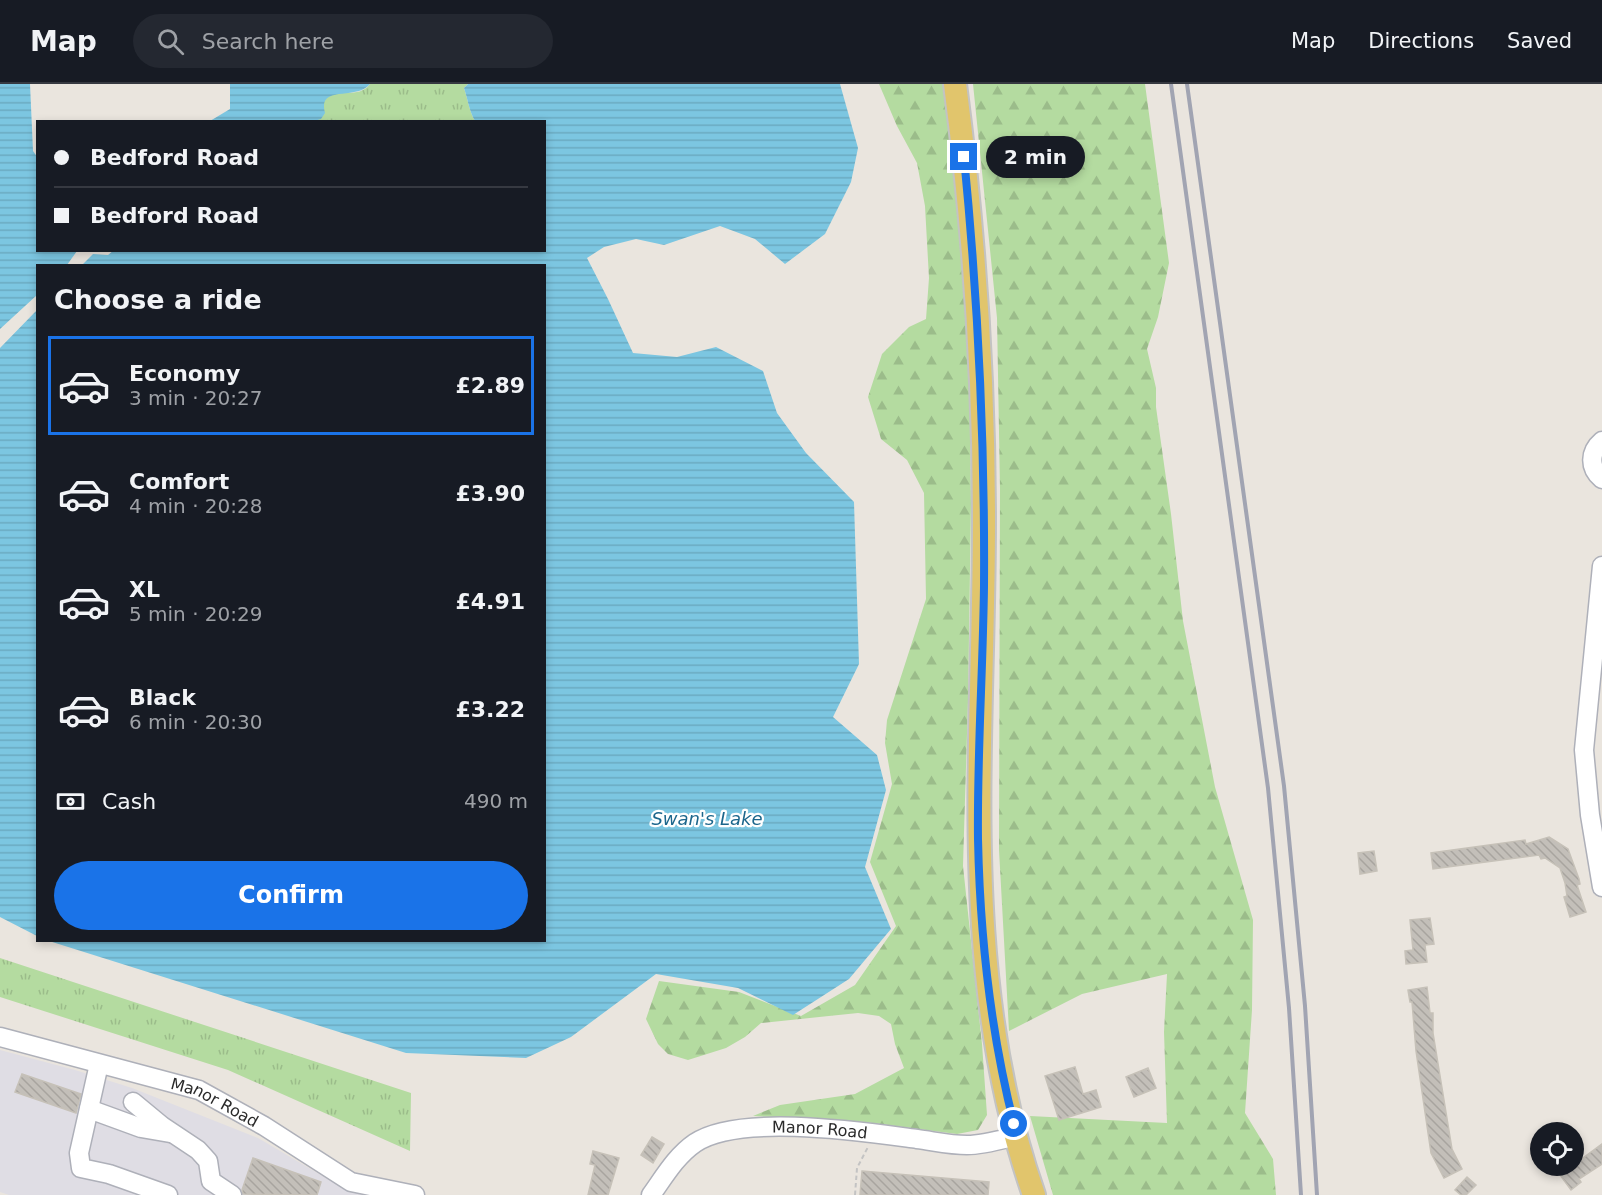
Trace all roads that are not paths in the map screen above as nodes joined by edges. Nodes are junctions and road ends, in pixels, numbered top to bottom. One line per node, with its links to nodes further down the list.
1 (955, 84): 12 (main road)
2 (1602, 441): 3 (street)
3 (1602, 479)
4 (1602, 566): 5 (street)
5 (1597, 662): 6 (street)
6 (1602, 887)
7 (0, 1037): 8 (street, Manor Road)
8 (99, 1064): 10 (street); 13 (street, Manor Road)
9 (133, 1102): 11 (street)
10 (89, 1109): 11 (street); 14 (street)
11 (173, 1134): 15 (street)
12 (1017, 1136): 17 (street, Manor Road); 18 (main road)
13 (348, 1189): 16 (street, Manor Road)
14 (168, 1195)
15 (232, 1195)
16 (415, 1195)
17 (651, 1195)
18 (1034, 1195)

